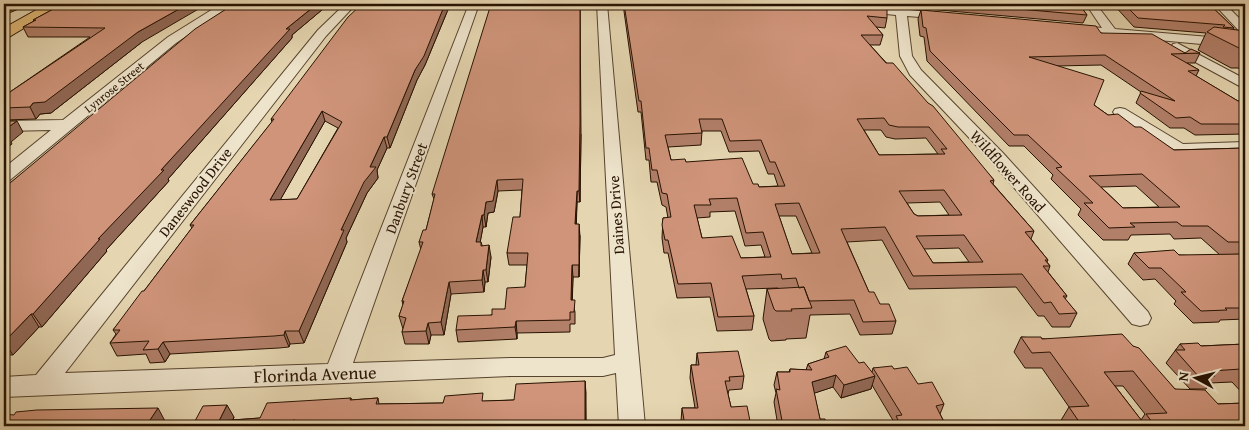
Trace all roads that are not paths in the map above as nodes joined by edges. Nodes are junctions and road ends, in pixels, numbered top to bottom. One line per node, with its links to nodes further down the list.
1 (42, 4): 12 (main road)
2 (57, 4): 16 (main road)
3 (228, 4): 21 (street, Lynrose Street)
4 (351, 4): 28 (street, Daneswood Drive)
5 (474, 4): 27 (street, Danbury Street)
6 (602, 4): 26 (street, Daines Drive)
7 (816, 4): 10 (street)
8 (1091, 4): 15 (street)
9 (1219, 4): 14 (street)
10 (901, 12): 11 (street); 25 (street, Wildflower Road)
11 (958, 18)
12 (4, 25)
13 (1059, 28): 15 (street)
14 (1245, 30)
15 (1111, 32): 17 (street)
16 (4, 34)
17 (1159, 37): 18 (street); 19 (street)
18 (1245, 44)
19 (1245, 85)
20 (1120, 112): 23 (street)
21 (66, 125): 22 (street); 24 (street, Lynrose Street)
22 (4, 126)
23 (1245, 147)
24 (4, 176)
25 (1140, 318)
26 (627, 361): 27 (street, Florinda Avenue); 30 (street, Daines Drive)
27 (338, 373): 28 (street, Florinda Avenue)
28 (42, 384): 29 (street, Florinda Avenue)
29 (4, 387)
30 (632, 426)

